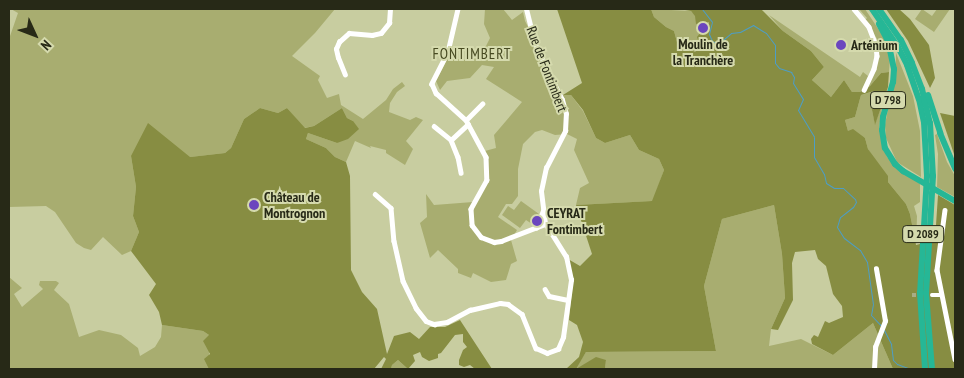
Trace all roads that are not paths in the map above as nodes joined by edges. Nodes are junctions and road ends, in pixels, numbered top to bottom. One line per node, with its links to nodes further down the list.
1 (390, 9): 9 (street)
2 (458, 9): 12 (street)
3 (526, 9): 20 (street, Rue de Fontimbert)
4 (854, 9): 10 (street)
5 (867, 9): 18 (highway, D 798)
6 (872, 9): 30 (highway, D 2089)
7 (879, 9): 8 (highway, D 2089)
8 (912, 64): 15 (highway, D 798); 31 (highway, D 2089)
9 (345, 75)
10 (864, 90)
11 (482, 104): 12 (street)
12 (467, 122): 14 (street); 22 (street)
13 (434, 126): 14 (street)
14 (451, 140): 16 (street)
15 (955, 169)
16 (461, 173)
17 (375, 194): 27 (street, Rue de Fontimbert)
18 (955, 201)
19 (945, 210): 26 (street)
20 (543, 211): 21 (street, Rue de Fontimbert); 22 (street)
21 (545, 224): 22 (street); 27 (street, Rue de Fontimbert)
22 (536, 228)
23 (876, 269): 29 (street)
24 (545, 289): 27 (street)
25 (932, 295): 26 (street)
26 (942, 295): 28 (street)
27 (568, 300)
28 (955, 359)
29 (874, 366)
30 (926, 369)
31 (932, 369)

